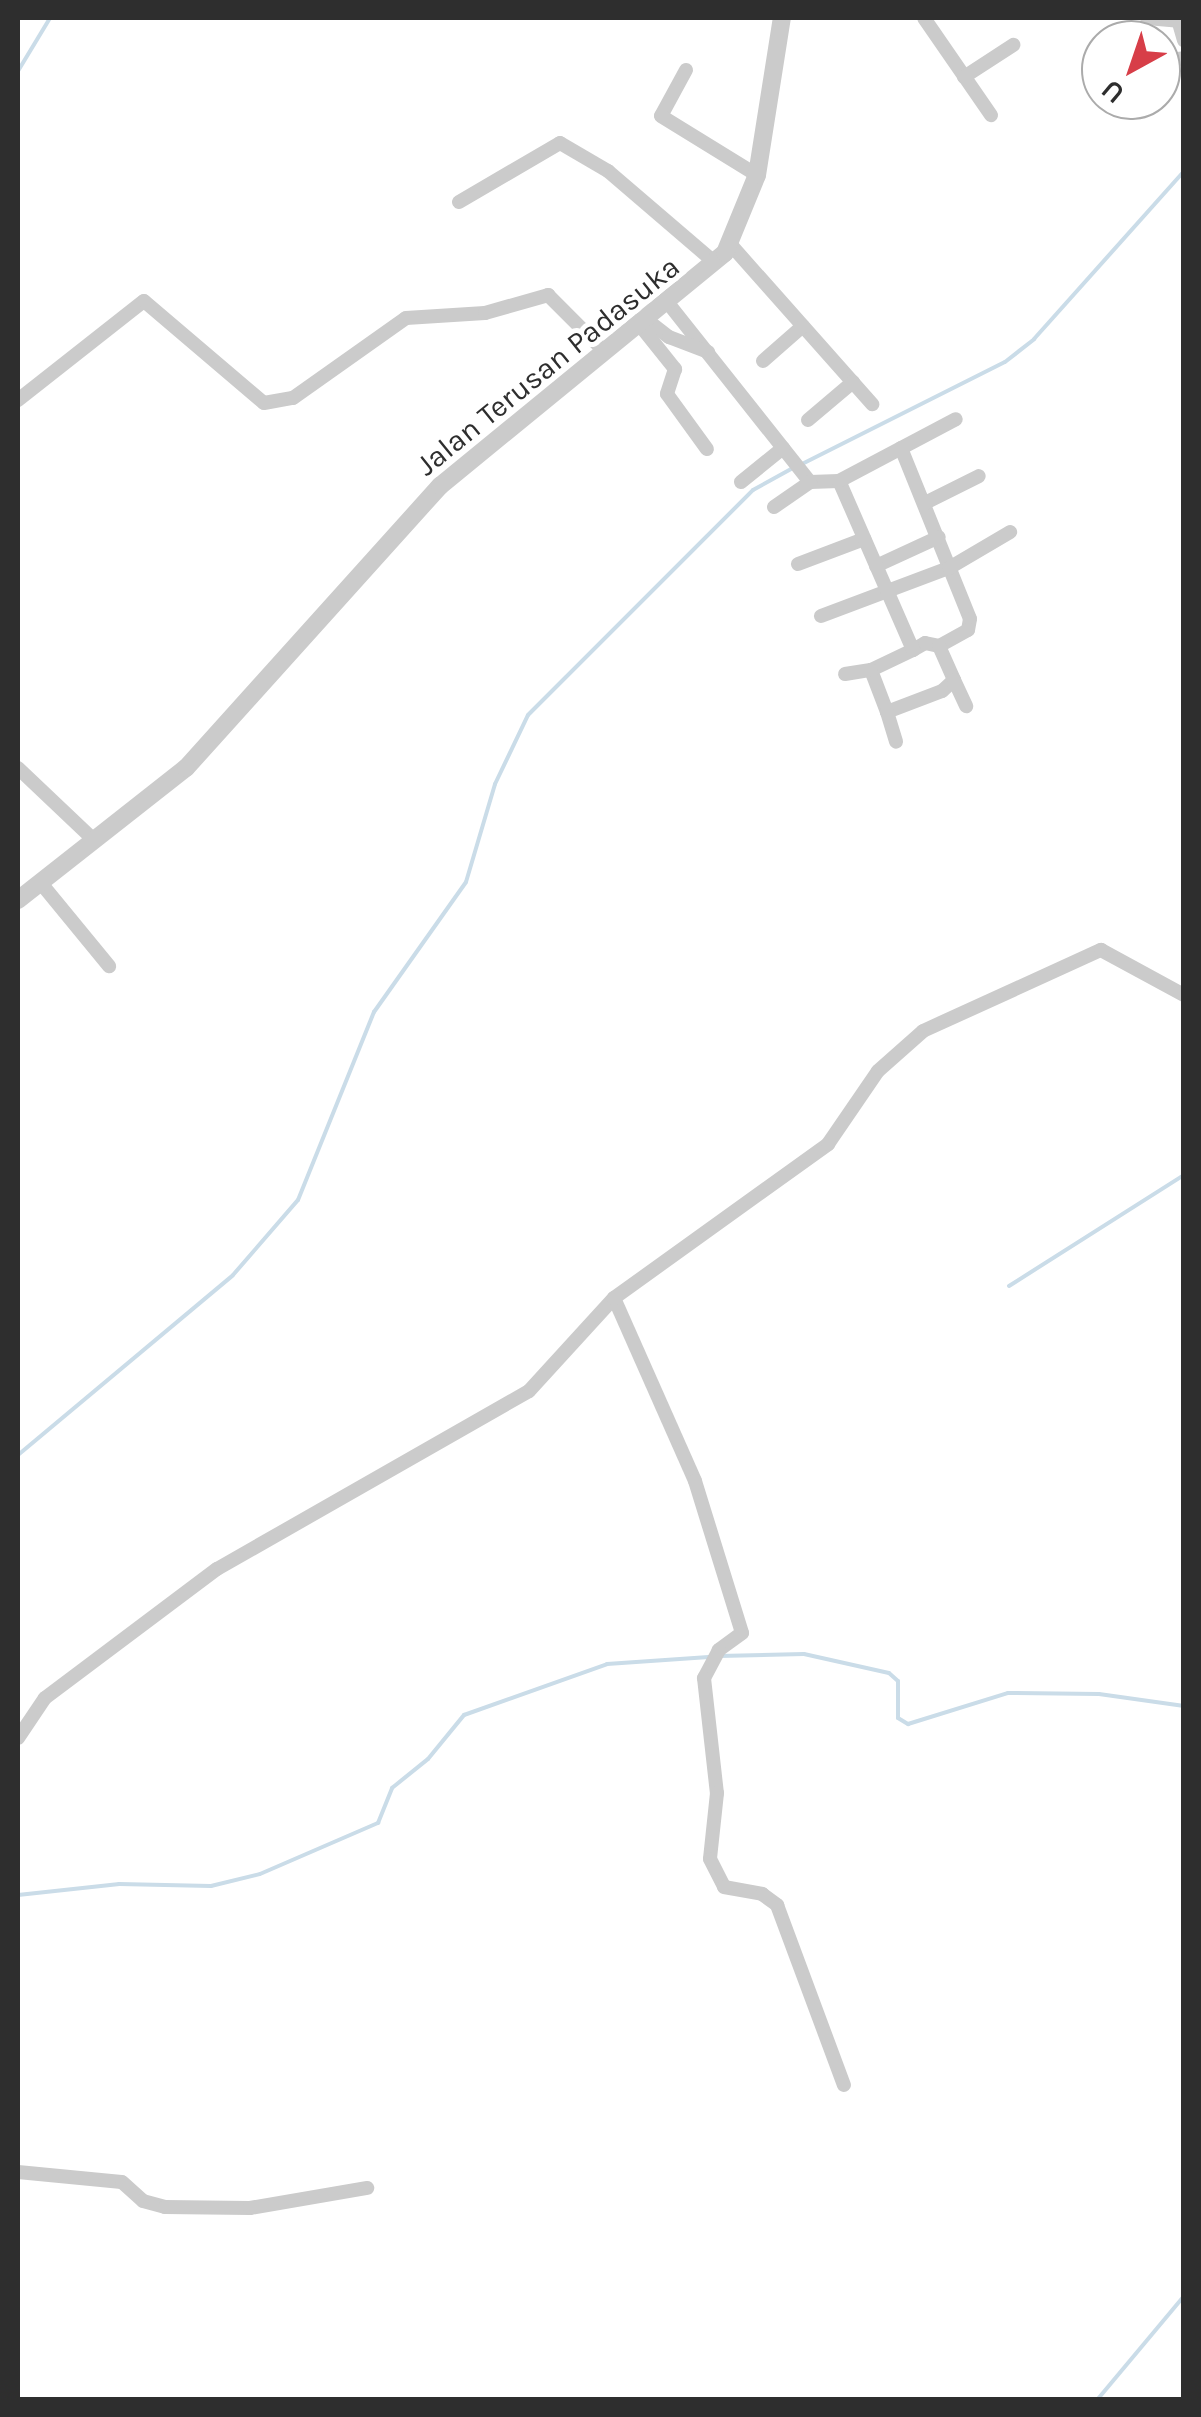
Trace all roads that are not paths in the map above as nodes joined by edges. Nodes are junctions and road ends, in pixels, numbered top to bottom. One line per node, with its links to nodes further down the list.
1 (782, 18): 7 (street, Jalan Terusan Padasuka)
2 (924, 18): 5 (street)
3 (1013, 45): 5 (street)
4 (686, 70): 7 (street)
5 (964, 77): 6 (street)
6 (991, 115)
7 (757, 175): 9 (street, Jalan Terusan Padasuka)
8 (458, 202): 10 (street)
9 (731, 245): 10 (street, Jalan Terusan Padasuka); 13 (street)
10 (714, 262): 11 (street, Jalan Terusan Padasuka)
11 (668, 303): 12 (street, Jalan Terusan Padasuka); 15 (street)
12 (643, 322): 14 (street, Jalan Terusan Padasuka); 15 (street); 24 (street)
13 (803, 326): 16 (street); 17 (street)
14 (604, 351): 18 (street); 48 (street, Jalan Terusan Padasuka)
15 (710, 352): 22 (street)
16 (763, 361)
17 (853, 382): 19 (street); 21 (street)
18 (18, 400)
19 (872, 404)
20 (956, 419): 23 (street)
21 (808, 420)
22 (783, 448): 27 (street); 28 (street)
23 (902, 448): 26 (street); 29 (street)
24 (707, 449)
25 (979, 476): 29 (street)
26 (839, 481): 28 (street); 33 (street)
27 (741, 482)
28 (810, 482): 30 (street)
29 (925, 503): 32 (street)
30 (774, 507)
31 (1010, 532): 36 (street)
32 (940, 537): 35 (street); 36 (street)
33 (864, 538): 34 (street); 35 (street)
34 (798, 564)
35 (876, 566): 37 (street)
36 (949, 568): 37 (street); 39 (street)
37 (888, 594): 38 (street); 40 (street)
38 (821, 616)
39 (939, 646): 40 (street); 43 (street)
40 (912, 650): 41 (street)
41 (870, 670): 42 (street); 45 (street)
42 (845, 674)
43 (954, 680): 44 (street); 45 (street)
44 (966, 706)
45 (887, 712): 46 (street)
46 (896, 742)
47 (18, 768): 48 (street)
48 (94, 840): 49 (street, Jalan Terusan Padasuka)
49 (40, 882): 50 (street, Jalan Terusan Padasuka); 51 (street)
50 (18, 900)
51 (109, 966)
52 (1184, 995): 53 (street)
53 (614, 1298): 54 (street); 55 (street)
54 (18, 1738)
55 (844, 2085)
56 (18, 2172): 57 (street)
57 (367, 2188)

